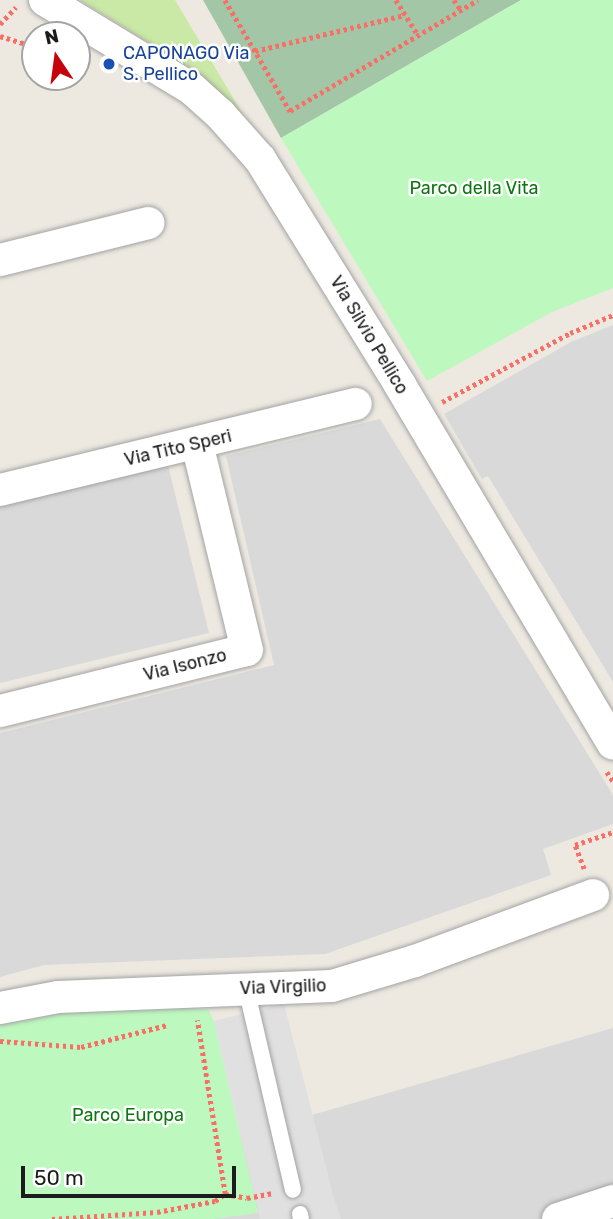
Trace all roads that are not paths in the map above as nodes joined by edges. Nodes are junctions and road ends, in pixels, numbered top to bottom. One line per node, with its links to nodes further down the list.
1 (45, 0): 8 (street, Via Silvio Pellico)
2 (148, 223): 3 (street)
3 (0, 260)
4 (356, 404): 5 (street, Via Tito Speri)
5 (197, 444): 6 (street, Via Tito Speri); 7 (street, Via Isonzo)
6 (0, 490)
7 (0, 711)
8 (613, 744)
9 (593, 895): 10 (street, Via Virgilio)
10 (248, 997): 11 (street, Via Virgilio); 12 (lane)
11 (0, 1007)
12 (293, 1189)
13 (613, 1201): 14 (street)
14 (558, 1219)

